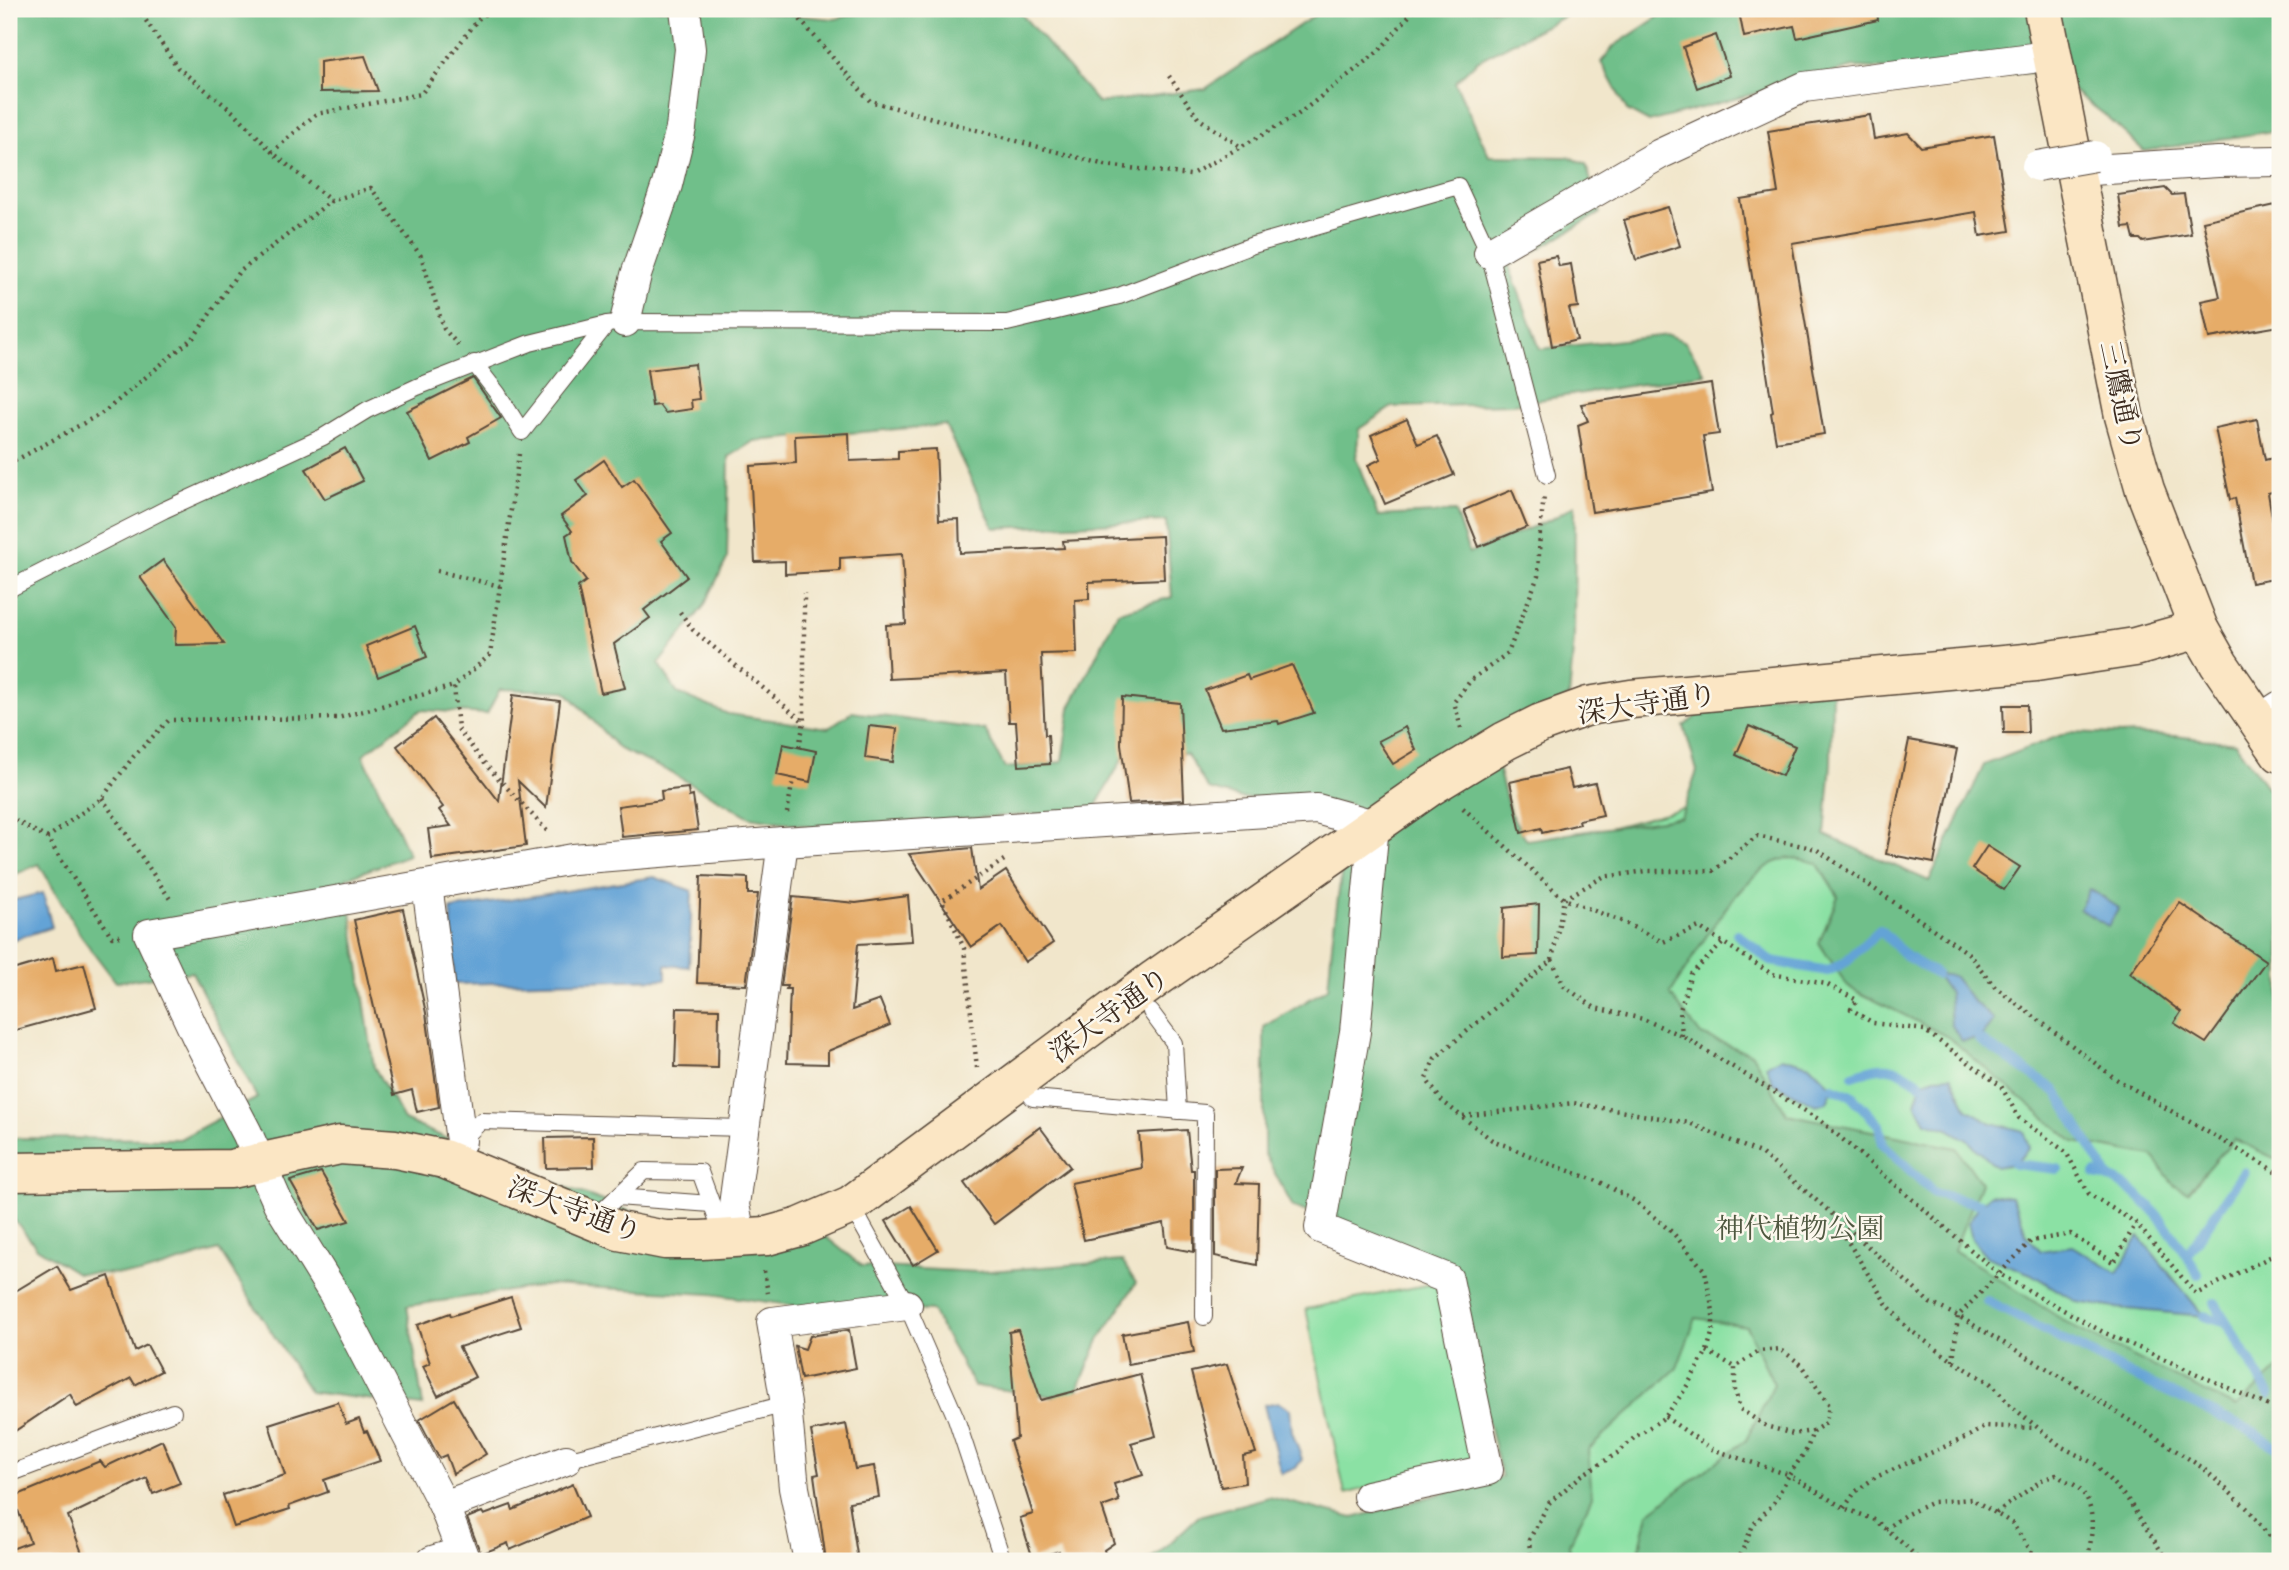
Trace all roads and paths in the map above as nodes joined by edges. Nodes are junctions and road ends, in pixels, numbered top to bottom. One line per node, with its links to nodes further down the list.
1 (138, 9): 10 (path)
2 (494, 9): 10 (path)
3 (685, 9): 16 (street)
4 (790, 9): 9 (path)
5 (1415, 9): 9 (path)
6 (2043, 9): 7 (street, 三鷹通り)
7 (2051, 52): 12 (street, 三鷹通り); 15 (street)
8 (1169, 76): 9 (path)
9 (1241, 147)
10 (272, 152): 14 (path)
11 (2280, 161): 12 (street)
12 (2085, 163): 13 (street, bridge); 26 (street, 三鷹通り)
13 (2037, 166)
14 (331, 201): 17 (path); 19 (path)
15 (1489, 253): 16 (lane); 20 (lane)
16 (616, 323): 17 (lane); 18 (lane)
17 (474, 363): 18 (lane); 23 (lane)
18 (522, 432): 22 (path)
19 (9, 464)
20 (1547, 475): 32 (path)
21 (437, 571): 22 (path)
22 (500, 586): 27 (path)
23 (9, 589)
24 (804, 593): 29 (path)
25 (680, 612): 29 (path)
26 (2199, 629): 28 (street, 三鷹通り); 32 (street, 深大寺通り)
27 (454, 686): 36 (path); 42 (path)
28 (2269, 714): 31 (street, 三鷹通り)
29 (804, 722): 30 (path)
30 (799, 747)
31 (2280, 753)
32 (1469, 763): 34 (street, 深大寺通り)
33 (793, 779): 35 (path)
34 (1431, 786): 38 (street, 深大寺通り); 44 (path)
35 (792, 788)
36 (102, 798): 39 (path); 45 (path)
37 (9, 817): 39 (path)
38 (1374, 825): 40 (street); 51 (street, 深大寺通り); 83 (street)
39 (47, 838): 46 (path)
40 (783, 842): 42 (street); 55 (street)
41 (1006, 858): 52 (path)
42 (573, 859): 43 (street)
43 (427, 885): 45 (street); 56 (street)
44 (1564, 899): 47 (path); 48 (path); 59 (path)
45 (188, 926): 46 (street)
46 (149, 934): 57 (street)
47 (1723, 943): 50 (path); 63 (path)
48 (1552, 960): 50 (path); 54 (path)
49 (1151, 1012): 53 (lane)
50 (1682, 1036): 66 (path)
51 (1019, 1080): 52 (street, 深大寺通り); 53 (lane)
52 (981, 1108): 60 (street, 深大寺通り)
53 (1178, 1111): 69 (lane)
54 (1462, 1116): 62 (path); 71 (path)
55 (744, 1128): 56 (lane); 64 (street)
56 (452, 1150): 57 (street, 深大寺通り); 61 (street, 深大寺通り)
57 (260, 1162): 58 (street, 深大寺通り); 84 (street)
58 (9, 1172)
59 (2280, 1174)
60 (851, 1205): 64 (street, 深大寺通り); 67 (lane)
61 (605, 1208): 64 (street, 深大寺通り); 64 (lane)
62 (1830, 1212): 68 (path); 72 (path)
63 (2136, 1223): 65 (path); 66 (path)
64 (726, 1227): 70 (path)
65 (2280, 1252)
66 (1999, 1274): 68 (path); 75 (path)
67 (907, 1305): 70 (street); 92 (lane)
68 (1958, 1316): 72 (path); 88 (path)
69 (1204, 1317)
70 (772, 1322): 74 (street)
71 (1707, 1351): 73 (path); 77 (path)
72 (1953, 1361): 78 (path)
73 (1735, 1367): 79 (path); 79 (path)
74 (786, 1404): 80 (lane); 91 (street)
75 (2280, 1408)
76 (173, 1412): 81 (lane)
77 (1665, 1417): 82 (path); 93 (path)
78 (2039, 1428): 85 (path); 98 (path)
79 (1813, 1431): 82 (path)
80 (566, 1460): 84 (street)
81 (9, 1474)
82 (1789, 1475): 85 (path); 94 (path)
83 (1368, 1496)
84 (444, 1506): 89 (street)
85 (1844, 1508): 87 (path)
86 (1996, 1513): 87 (path); 96 (path); 97 (path)
87 (1885, 1530): 95 (path)
88 (2280, 1551)
89 (463, 1556): 90 (street)
90 (432, 1561)
91 (809, 1561)
92 (1003, 1561)
93 (1531, 1561)
94 (1738, 1561)
95 (1920, 1561)
96 (2038, 1561)
97 (2088, 1561)
98 (2171, 1561)

